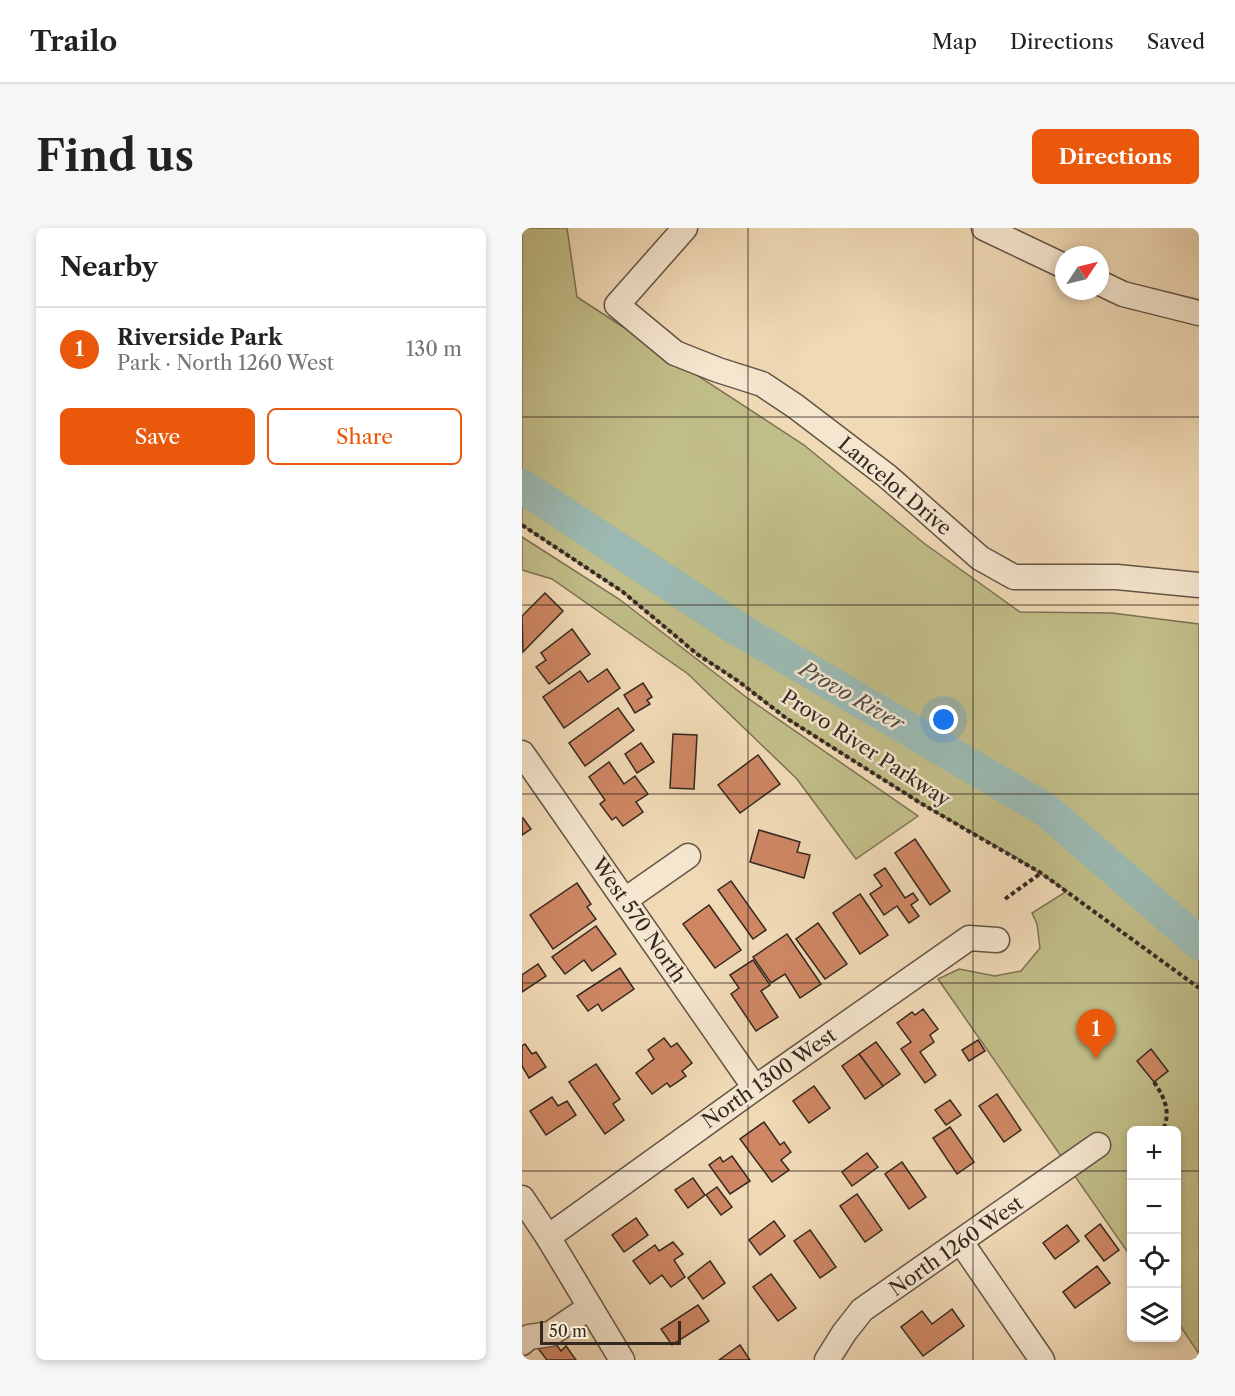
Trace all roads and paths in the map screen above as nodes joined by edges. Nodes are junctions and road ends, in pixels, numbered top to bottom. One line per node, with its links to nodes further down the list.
1 (686, 228): 7 (street, Lancelot Drive)
2 (984, 228): 3 (street)
3 (1055, 262)
4 (1109, 287): 5 (street)
5 (1199, 313)
6 (522, 525): 10 (path, Provo River Parkway)
7 (1199, 585)
8 (522, 753): 12 (street, West 570 North)
9 (688, 856): 12 (street)
10 (1041, 873): 11 (path); 14 (path, Provo River Parkway)
11 (1005, 899)
12 (625, 900): 16 (street, West 570 North)
13 (997, 940): 16 (street, North 1300 West)
14 (1199, 988)
15 (1154, 1082): 17 (path)
16 (755, 1088): 20 (street, North 1300 West)
17 (1164, 1126)
18 (1098, 1145): 21 (street, North 1260 West)
19 (522, 1198): 20 (street)
20 (548, 1238): 22 (street)
21 (961, 1242): 25 (street, North 1260 West); 26 (street)
22 (590, 1307): 23 (street); 24 (street)
23 (522, 1342)
24 (621, 1360)
25 (827, 1360)
26 (1042, 1360)

